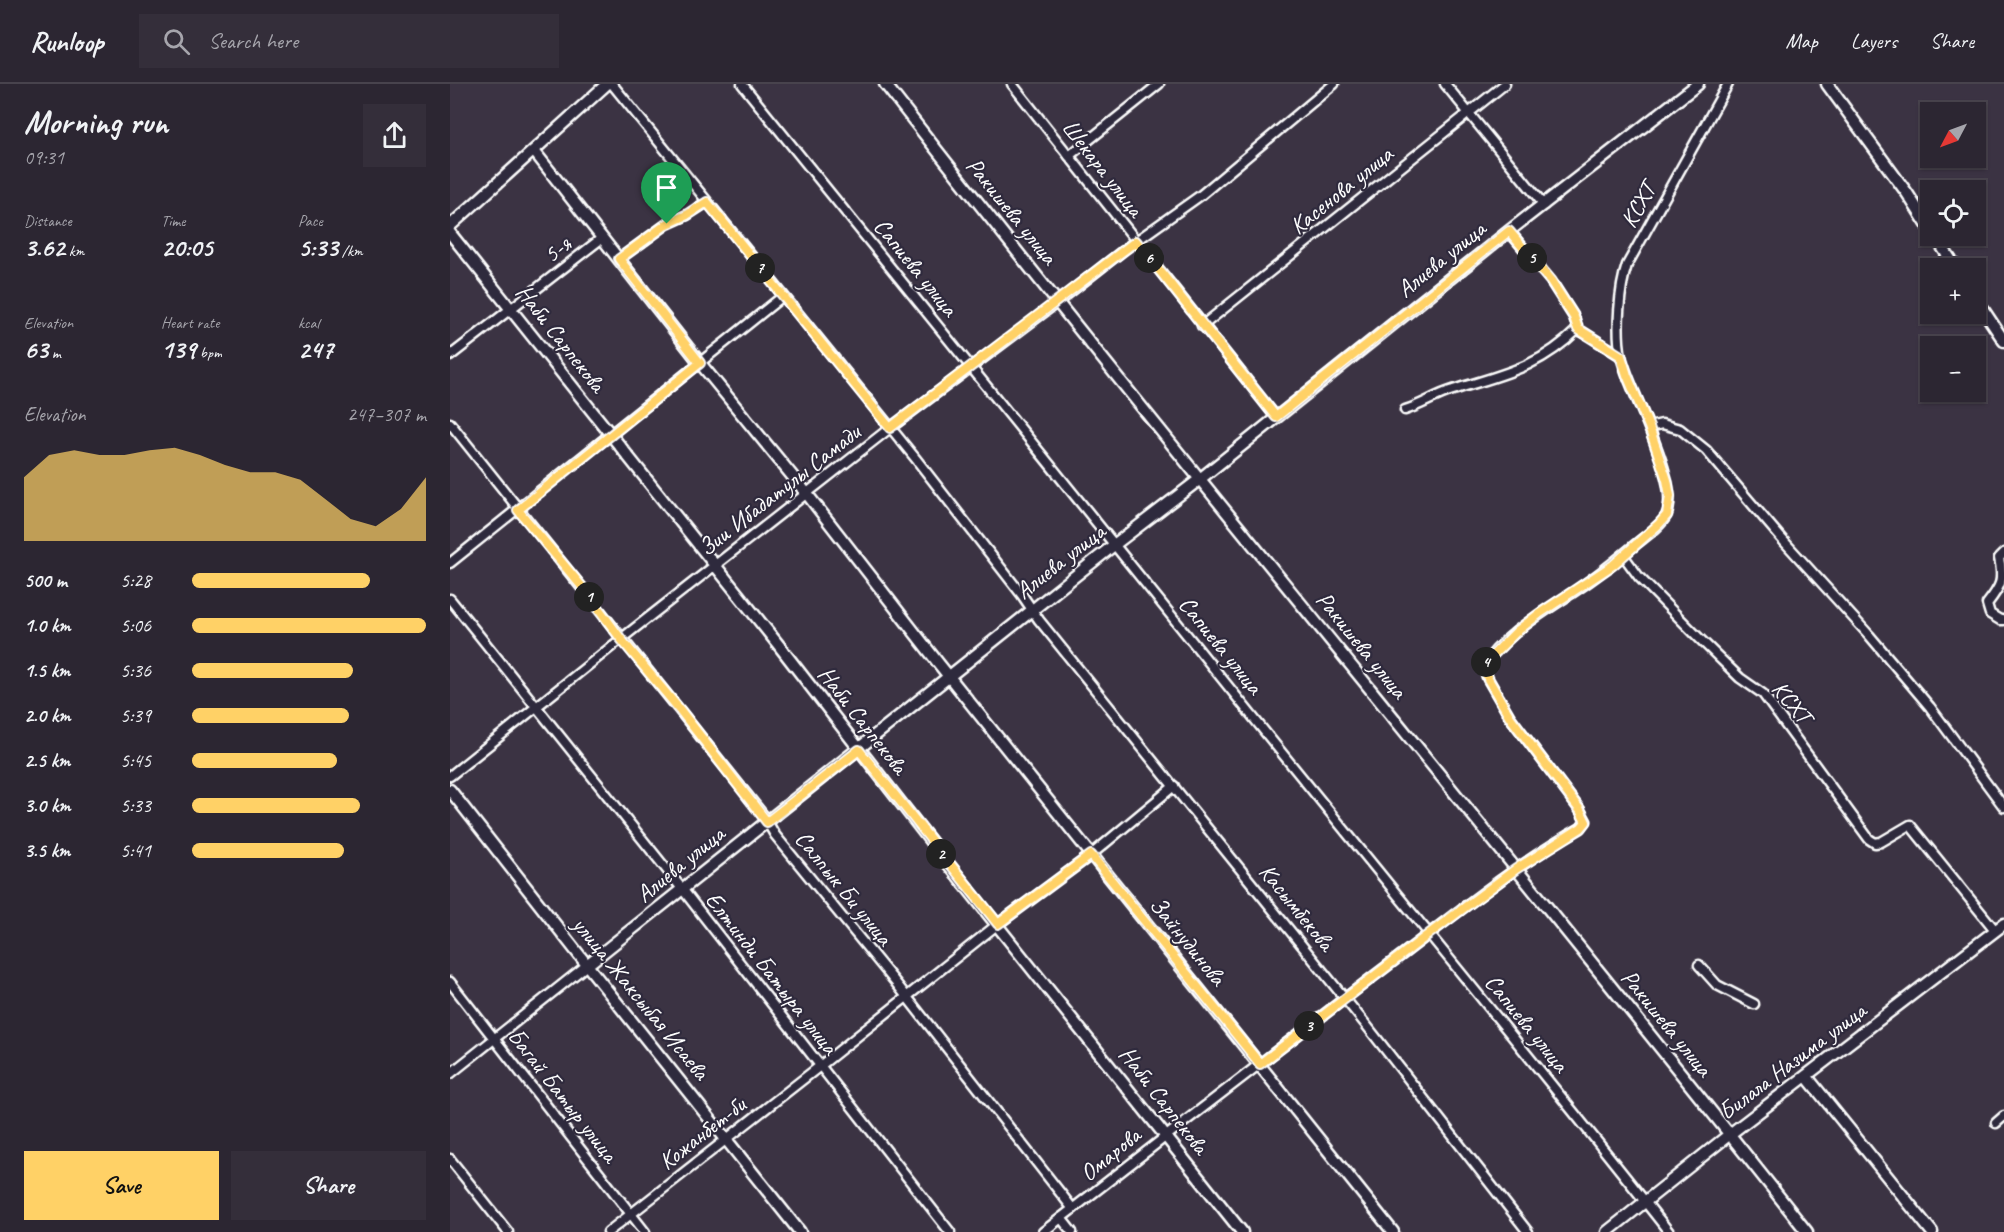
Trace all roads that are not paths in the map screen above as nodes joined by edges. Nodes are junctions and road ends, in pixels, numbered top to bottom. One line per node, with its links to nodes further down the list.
1 (607, 84): 14 (street)
2 (612, 84): 16 (street, Касымбекова)
3 (742, 84): 36 (street, Сапиева улица)
4 (885, 84): 26 (street, Ракишева улица)
5 (1012, 84): 15 (street, Шекара улица)
6 (1159, 84): 15 (street)
7 (1334, 84): 23 (street, Зии Ибадатулы Самади)
8 (1444, 84): 13 (street)
9 (1505, 84): 13 (street, Касенова улица)
10 (1698, 84): 17 (street, Алиева улица)
11 (1728, 84): 34 (street, КСХТ)
12 (1827, 84): 18 (street)
13 (1469, 113): 17 (street); 29 (street, Касенова улица)
14 (534, 151): 19 (street); 22 (street, Зайнудинова)
15 (1069, 156): 23 (street, Шекара улица)
16 (707, 202): 24 (street); 25 (street, Касымбекова)
17 (1544, 205): 20 (street, Алиева улица)
18 (1920, 213)
19 (450, 226)
20 (1509, 231): 30 (street); 38 (street, Алиева улица)
21 (450, 233): 27 (street, Наби Сарпекова)
22 (602, 238): 24 (street, Зайнудинова); 27 (street, 5-я)
23 (1136, 241): 26 (street, Зии Ибадатулы Самади); 29 (street, Шекара улица)
24 (619, 259): 35 (street, Зайнудинова)
25 (783, 296): 35 (street); 41 (street, Касымбекова)
26 (1059, 302): 36 (street, Зии Ибадатулы Самади); 43 (street, Ракишева улица)
27 (511, 309): 33 (street, 5-я); 42 (street, Наби Сарпекова)
28 (1986, 312): 31 (street)
29 (1202, 326): 38 (street, Шекара улица)
30 (1578, 329): 34 (street); 37 (street)
31 (2000, 329): 32 (street)
32 (2004, 341)
33 (450, 356)
34 (1621, 356): 40 (street, КСХТ)
35 (700, 363): 42 (street); 44 (street, Зайнудинова)
36 (971, 366): 41 (street, Зии Ибадатулы Самади); 46 (street, Сапиева улица)
37 (1405, 410)
38 (1276, 417): 43 (street, Алиева улица)
39 (450, 423): 45 (street, Салпык Би улица)
40 (1649, 427): 48 (street, КСХТ); 61 (street)
41 (890, 428): 44 (street, Зии Ибадатулы Самади); 52 (street, Касымбекова)
42 (610, 434): 45 (street); 50 (street, Наби Сарпекова)
43 (1200, 479): 46 (street, Алиева улица); 64 (street, Ракишева улица)
44 (807, 494): 50 (street, Зии Ибадатулы Самади); 55 (street, Зайнудинова)
45 (518, 510): 49 (street); 54 (street, Салпык Би улица)
46 (1114, 545): 52 (street, Алиева улица); 68 (street, Сапиева улица)
47 (2004, 554): 53 (street)
48 (1623, 555): 64 (street, Омарова); 67 (street, КСХТ)
49 (450, 563)
50 (714, 566): 54 (street, Зии Ибадатулы Самади); 57 (street, Наби Сарпекова)
51 (450, 599): 56 (street, Елтинди Батыра улица)
52 (1033, 610): 55 (street, Алиева улица); 59 (street, Касымбекова)
53 (2004, 620)
54 (621, 639): 56 (street, Зии Ибадатулы Самади); 62 (street, Салпык Би улица)
55 (950, 677): 57 (street, Алиева улица); 63 (street, Зайнудинова)
56 (536, 708): 58 (street, Зии Ибадатулы Самади); 65 (street, Елтинди Батыра улица)
57 (859, 750): 62 (street, Алиева улица); 66 (street, Наби Сарпекова)
58 (450, 776)
59 (1174, 786): 63 (street, Кожанбет-би); 73 (street, Касымбекова)
60 (450, 790): 69 (street, улица Жаксыбая Исаева)
61 (2004, 807)
62 (767, 822): 65 (street, Алиева улица); 72 (street, Салпык Би улица)
63 (1091, 855): 66 (street, Кожанбет-би); 76 (street, Зайнудинова)
64 (1516, 869): 68 (street, Омарова); 82 (street, Ракишева улица)
65 (683, 890): 69 (street, Алиева улица); 77 (street, Елтинди Батыра улица)
66 (998, 924): 72 (street, Кожанбет-би); 83 (street, Наби Сарпекова)
67 (2000, 927): 79 (street, Билала Назима улица)
68 (1429, 934): 73 (street, Омарова); 86 (street, Сапиева улица)
69 (587, 965): 75 (street, Алиева улица); 84 (street, улица Жаксыбая Исаева)
70 (1699, 965): 74 (street)
71 (450, 982): 75 (street, Багай Батыр улица)
72 (907, 998): 77 (street, Кожанбет-би); 87 (street, Салпык Би улица)
73 (1345, 999): 76 (street, Омарова); 99 (street, Касымбекова)
74 (1754, 1004)
75 (494, 1038): 78 (street, Алиева улица); 88 (street, Багай Батыр улица)
76 (1260, 1064): 83 (street, Омарова); 98 (street, Зайнудинова)
77 (820, 1066): 84 (street, Кожанбет-би); 94 (street, Елтинди Батыра улица)
78 (450, 1074)
79 (1808, 1077): 82 (street, Билала Назима улица); 103 (street)
80 (2004, 1116): 81 (street)
81 (1996, 1123)
82 (1730, 1134): 86 (street, Билала Назима улица); 102 (street, Ракишева улица)
83 (1165, 1135): 87 (street, Омарова); 97 (street, Наби Сарпекова)
84 (726, 1138): 88 (street, Кожанбет-би); 93 (street, улица Жаксыбая Исаева)
85 (450, 1159): 90 (street)
86 (1647, 1202): 100 (street, Билала Назима улица); 101 (street, Сапиева улица)
87 (1073, 1209): 89 (street, Омарова)
88 (630, 1214): 91 (street, Кожанбет-би); 92 (street, Багай Батыр улица)
89 (1061, 1218): 95 (street, Омарова); 96 (street)
90 (508, 1232)
91 (608, 1232)
92 (645, 1232)
93 (800, 1232)
94 (950, 1232)
95 (1043, 1232)
96 (1072, 1232)
97 (1242, 1232)
98 (1393, 1232)
99 (1528, 1232)
100 (1607, 1232)
101 (1669, 1232)
102 (1807, 1232)
103 (1932, 1232)

